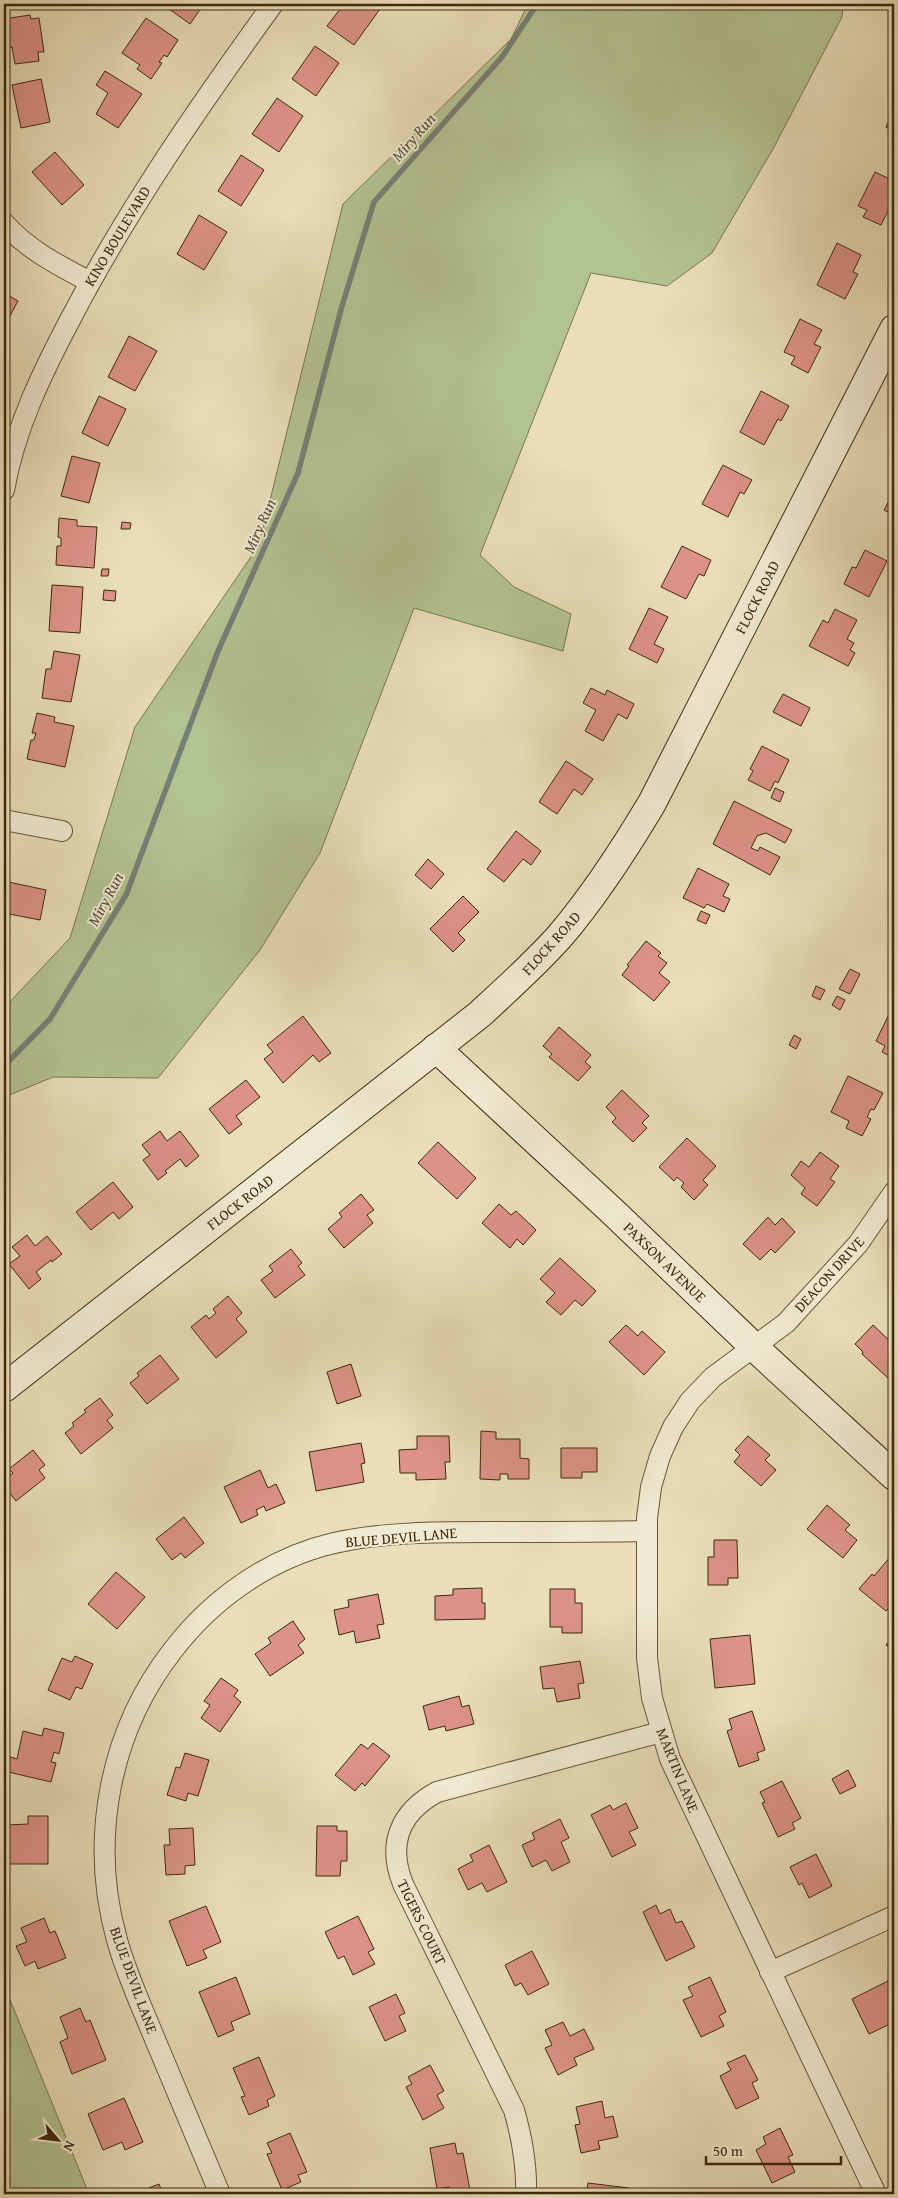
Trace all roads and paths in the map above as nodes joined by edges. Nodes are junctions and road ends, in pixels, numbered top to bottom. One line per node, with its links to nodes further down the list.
1 (273, 4): 3 (street, KINO BOULEVARD)
2 (4, 223): 3 (street)
3 (90, 282): 5 (street, KINO BOULEVARD)
4 (894, 329): 8 (main road, FLOCK ROAD)
5 (4, 490)
6 (4, 820): 7 (street)
7 (62, 831)
8 (436, 1048): 10 (main road, PAXSON AVENUE); 11 (main road, FLOCK ROAD)
9 (894, 1192): 10 (street, DEACON DRIVE)
10 (754, 1347): 12 (main road, PAXSON AVENUE); 13 (street, MARTIN LANE)
11 (4, 1388)
12 (894, 1476)
13 (646, 1531): 14 (street, MARTIN LANE); 17 (street, BLUE DEVIL LANE)
14 (661, 1732): 16 (street, MARTIN LANE); 18 (street, TIGERS COURT)
15 (894, 1916): 16 (street)
16 (770, 1972): 19 (street, MARTIN LANE)
17 (220, 2194)
18 (526, 2194)
19 (876, 2194)

